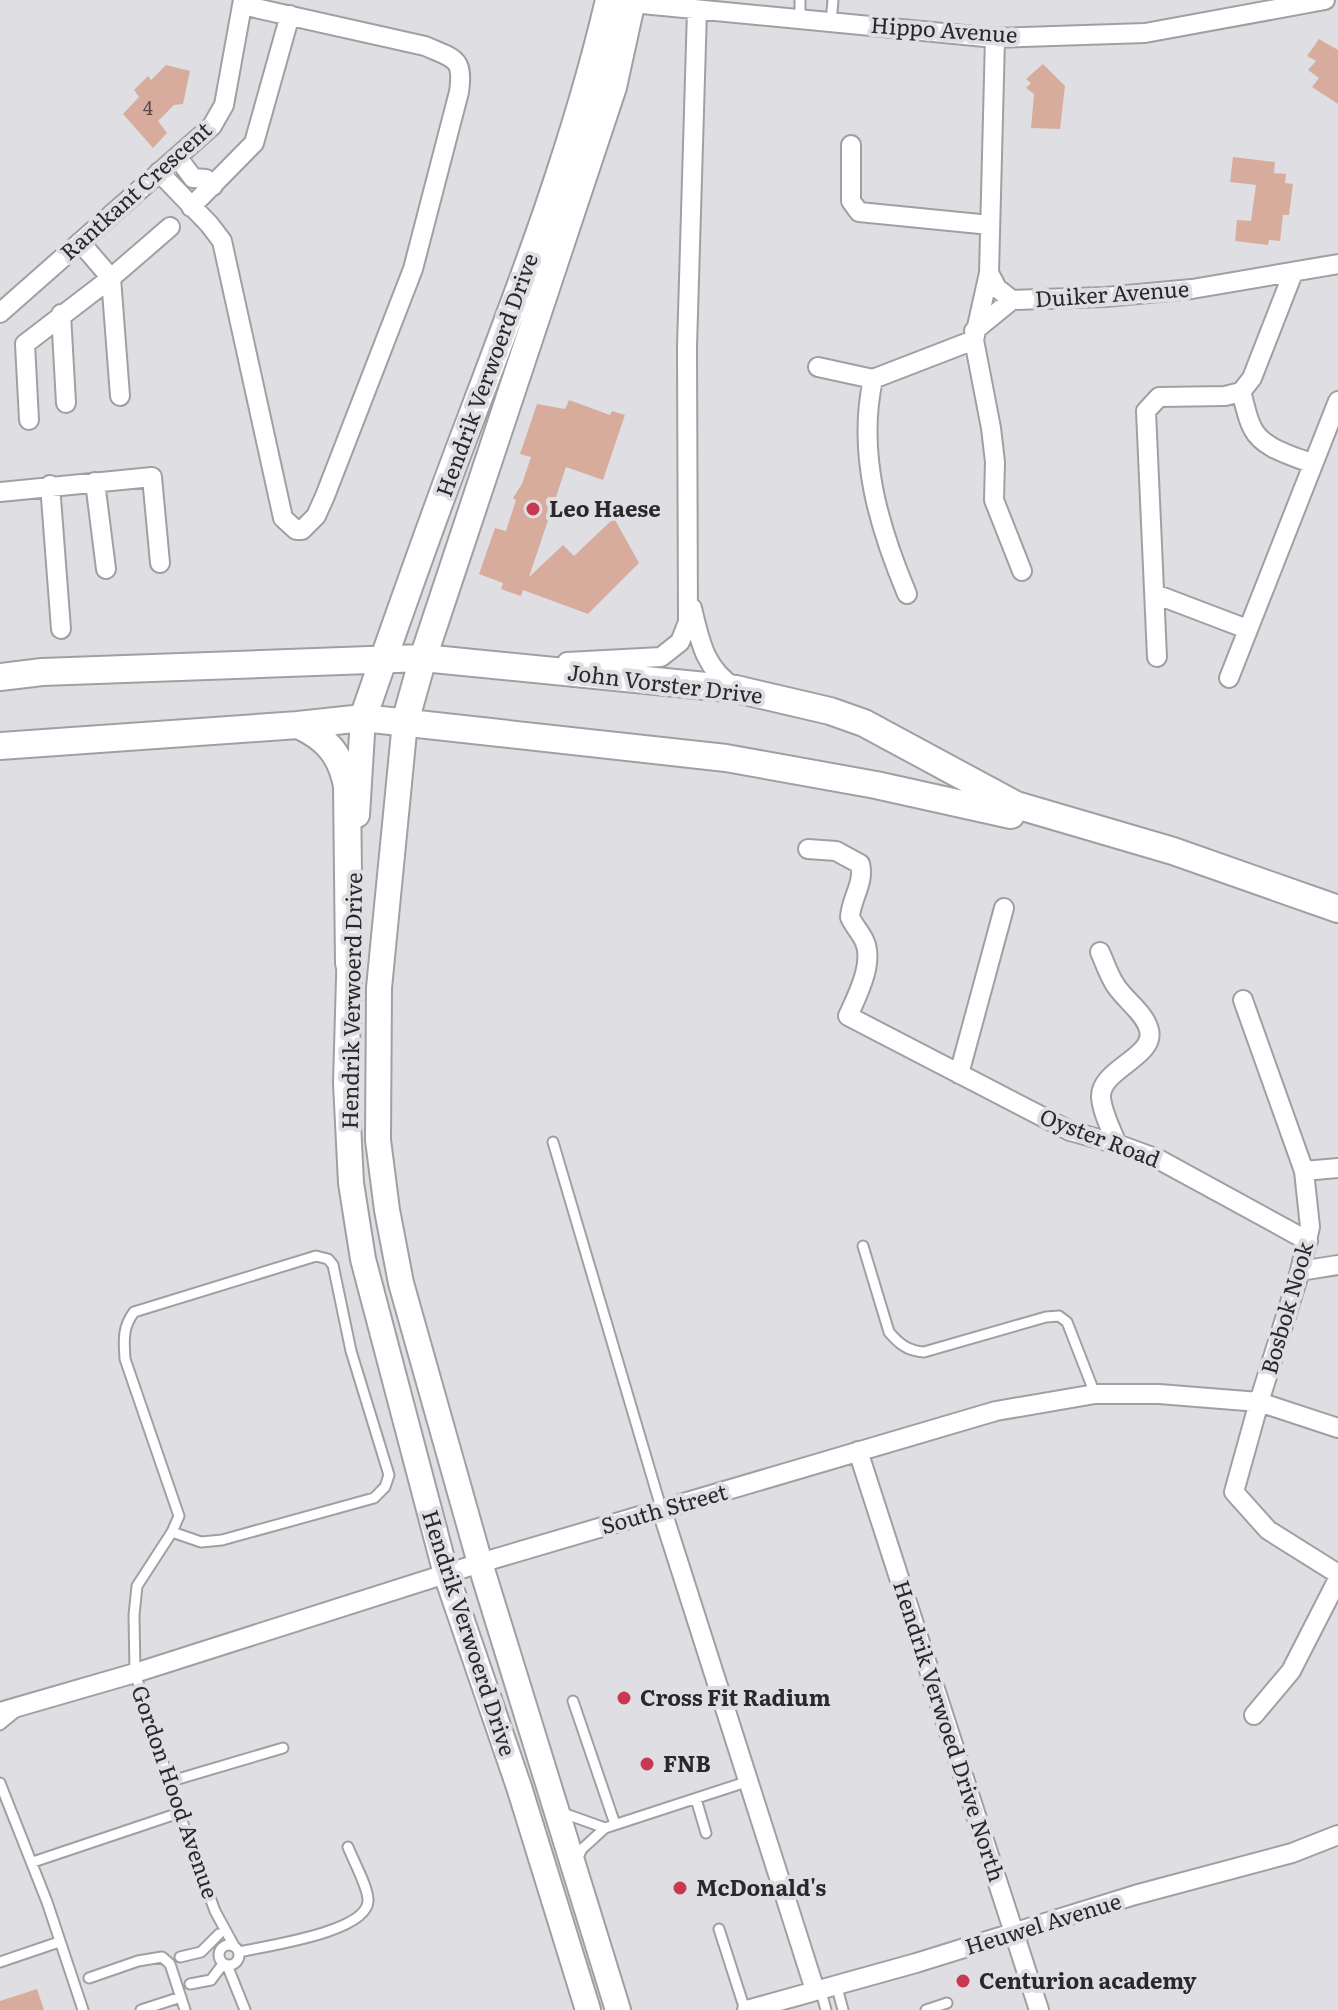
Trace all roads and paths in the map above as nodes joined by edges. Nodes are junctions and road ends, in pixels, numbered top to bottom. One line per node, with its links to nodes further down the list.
1 (833, 0): 8 (lane)
2 (1325, 0): 9 (street, Hippo Avenue)
3 (621, 1): 6 (street, Hippo Avenue); 46 (main road, Hendrik Verwoerd Drive); 47 (main road, Hendrik Verwoerd Drive)
4 (242, 2): 7 (street); 11 (street, Rantkant Crescent)
5 (800, 9): 6 (street, Hippo Avenue); 8 (street, Hippo Avenue)
6 (697, 10): 42 (street)
7 (290, 15): 13 (street); 14 (street)
8 (831, 22): 9 (street, Hippo Avenue)
9 (995, 38): 15 (street)
10 (851, 145): 15 (street)
11 (178, 158): 12 (street, Rantkant Crescent); 13 (street)
12 (159, 172): 14 (street); 17 (street, Rantkant Crescent)
13 (213, 186): 14 (street)
14 (191, 207)
15 (990, 225): 19 (street)
16 (170, 227): 21 (street)
17 (80, 242): 21 (street); 23 (street, Rantkant Crescent)
18 (1338, 264): 20 (street, Duiker Avenue)
19 (989, 273): 22 (street, Duiker Avenue); 25 (street)
20 (1293, 273): 22 (street, Duiker Avenue); 28 (street)
21 (111, 278): 24 (street); 29 (street)
22 (1012, 300): 25 (street)
23 (0, 313)
24 (61, 314): 31 (street); 32 (street)
25 (974, 336): 27 (street); 39 (street)
26 (818, 367): 27 (street)
27 (873, 379): 40 (street)
28 (1241, 392): 33 (street); 41 (street)
29 (120, 396)
30 (1338, 401): 33 (street)
31 (66, 403)
32 (29, 420)
33 (1313, 464): 44 (street)
34 (95, 482): 35 (street); 37 (street); 38 (street)
35 (50, 485): 36 (street); 43 (street)
36 (0, 492)
37 (160, 563)
38 (106, 569)
39 (1022, 571)
40 (907, 594)
41 (1155, 594): 44 (street); 45 (street)
42 (689, 598): 48 (street); 51 (street)
43 (61, 629)
44 (1247, 629): 50 (street)
45 (1157, 657)
46 (384, 658): 47 (main road, John Vorster Drive); 49 (main road, John Vorster Drive); 52 (main road, Hendrik Verwoerd Drive)
47 (423, 658): 48 (main road, John Vorster Drive); 53 (main road, Hendrik Verwoerd Drive)
48 (498, 665): 51 (main road, John Vorster Drive)
49 (0, 677)
50 (1229, 678)
51 (736, 689): 58 (main road, John Vorster Drive)
52 (363, 718): 53 (main road); 54 (main road); 61 (street, Hendrik Verwoerd Drive)
53 (405, 722): 59 (main road); 78 (street, Hendrik Verwoerd Drive)
54 (298, 725): 55 (main road); 61 (main road)
55 (0, 746)
56 (808, 849): 63 (street, Oyster Road)
57 (1004, 908): 63 (street)
58 (1338, 909)
59 (1338, 918)
60 (1100, 952): 65 (street)
61 (349, 963): 79 (street, Hendrik Verwoerd Drive)
62 (1243, 1000): 67 (street, Bosbok Nook)
63 (959, 1074): 65 (street, Oyster Road)
64 (553, 1142): 76 (lane)
65 (1117, 1144): 68 (street, Oyster Road)
66 (1338, 1168): 67 (street)
67 (1304, 1171): 68 (street, Bosbok Nook)
68 (1308, 1241): 71 (street, Bosbok Nook)
69 (863, 1246): 72 (lane)
70 (1338, 1265): 71 (street)
71 (1300, 1271): 73 (street, Bosbok Nook)
72 (1095, 1394): 73 (street, South Street); 75 (street, South Street)
73 (1259, 1402): 74 (street, South Street); 80 (street, Bosbok Nook)
74 (1338, 1428)
75 (858, 1451): 76 (street, South Street); 103 (street, Hendrik Verwoed Drive North)
76 (662, 1511): 78 (street, South Street); 88 (street)
77 (172, 1532): 77 (lane); 81 (lane, Gordon Hood Avenue)
78 (480, 1563): 79 (street, South Street); 92 (street, Hendrik Verwoerd Drive)
79 (446, 1574): 81 (street, South Street); 121 (street, Hendrik Verwoerd Drive)
80 (1338, 1576): 85 (street)
81 (135, 1673): 83 (street, South Street); 89 (lane, Gordon Hood Avenue)
82 (573, 1701): 94 (lane)
83 (22, 1706): 84 (street, South Street); 86 (lane)
84 (0, 1712)
85 (1254, 1715)
86 (0, 1725)
87 (283, 1748): 89 (lane)
88 (749, 1781): 91 (lane); 113 (street)
89 (168, 1782): 93 (lane, Gordon Hood Avenue)
90 (0, 1783): 99 (lane)
91 (696, 1799): 94 (lane); 96 (lane)
92 (554, 1810): 95 (lane); 100 (street, Hendrik Verwoerd Drive)
93 (179, 1813): 99 (lane); 101 (lane, Gordon Hood Avenue)
94 (615, 1824): 95 (lane)
95 (605, 1828): 100 (lane)
96 (706, 1833)
97 (1338, 1835): 103 (street, Heuwel Avenue)
98 (348, 1847): 107 (lane)
99 (33, 1862): 105 (lane)
100 (572, 1868): 122 (street, Hendrik Verwoerd Drive)
101 (215, 1911): 104 (lane, Gordon Hood Avenue); 107 (lane, Gordon Hood Avenue)
102 (719, 1929): 123 (lane)
103 (1014, 1932): 113 (street, Heuwel Avenue); 127 (street, Hendrik Verwoed Drive North)
104 (219, 1934): 106 (lane); 109 (lane, Gordon Hood Avenue)
105 (59, 1942): 110 (lane); 117 (lane)
106 (201, 1952): 108 (lane); 109 (lane)
107 (237, 1953): 109 (lane); 109 (lane); 115 (lane, Gordon Hood Avenue)
108 (180, 1957)
109 (223, 1958): 112 (lane); 115 (lane, Gordon Hood Avenue)
110 (0, 1962)
111 (89, 1978): 114 (lane)
112 (190, 1984)
113 (824, 1987): 123 (street, Heuwel Avenue); 124 (lane); 125 (lane)
114 (181, 1997): 118 (lane); 119 (lane)
115 (241, 1997): 120 (lane, Gordon Hood Avenue)
116 (947, 2003): 126 (lane)
117 (83, 2010)
118 (141, 2010)
119 (185, 2010)
120 (245, 2010)
121 (588, 2010)
122 (618, 2010)
123 (746, 2010)
124 (826, 2010)
125 (843, 2010)
126 (926, 2010)
127 (1039, 2010)

